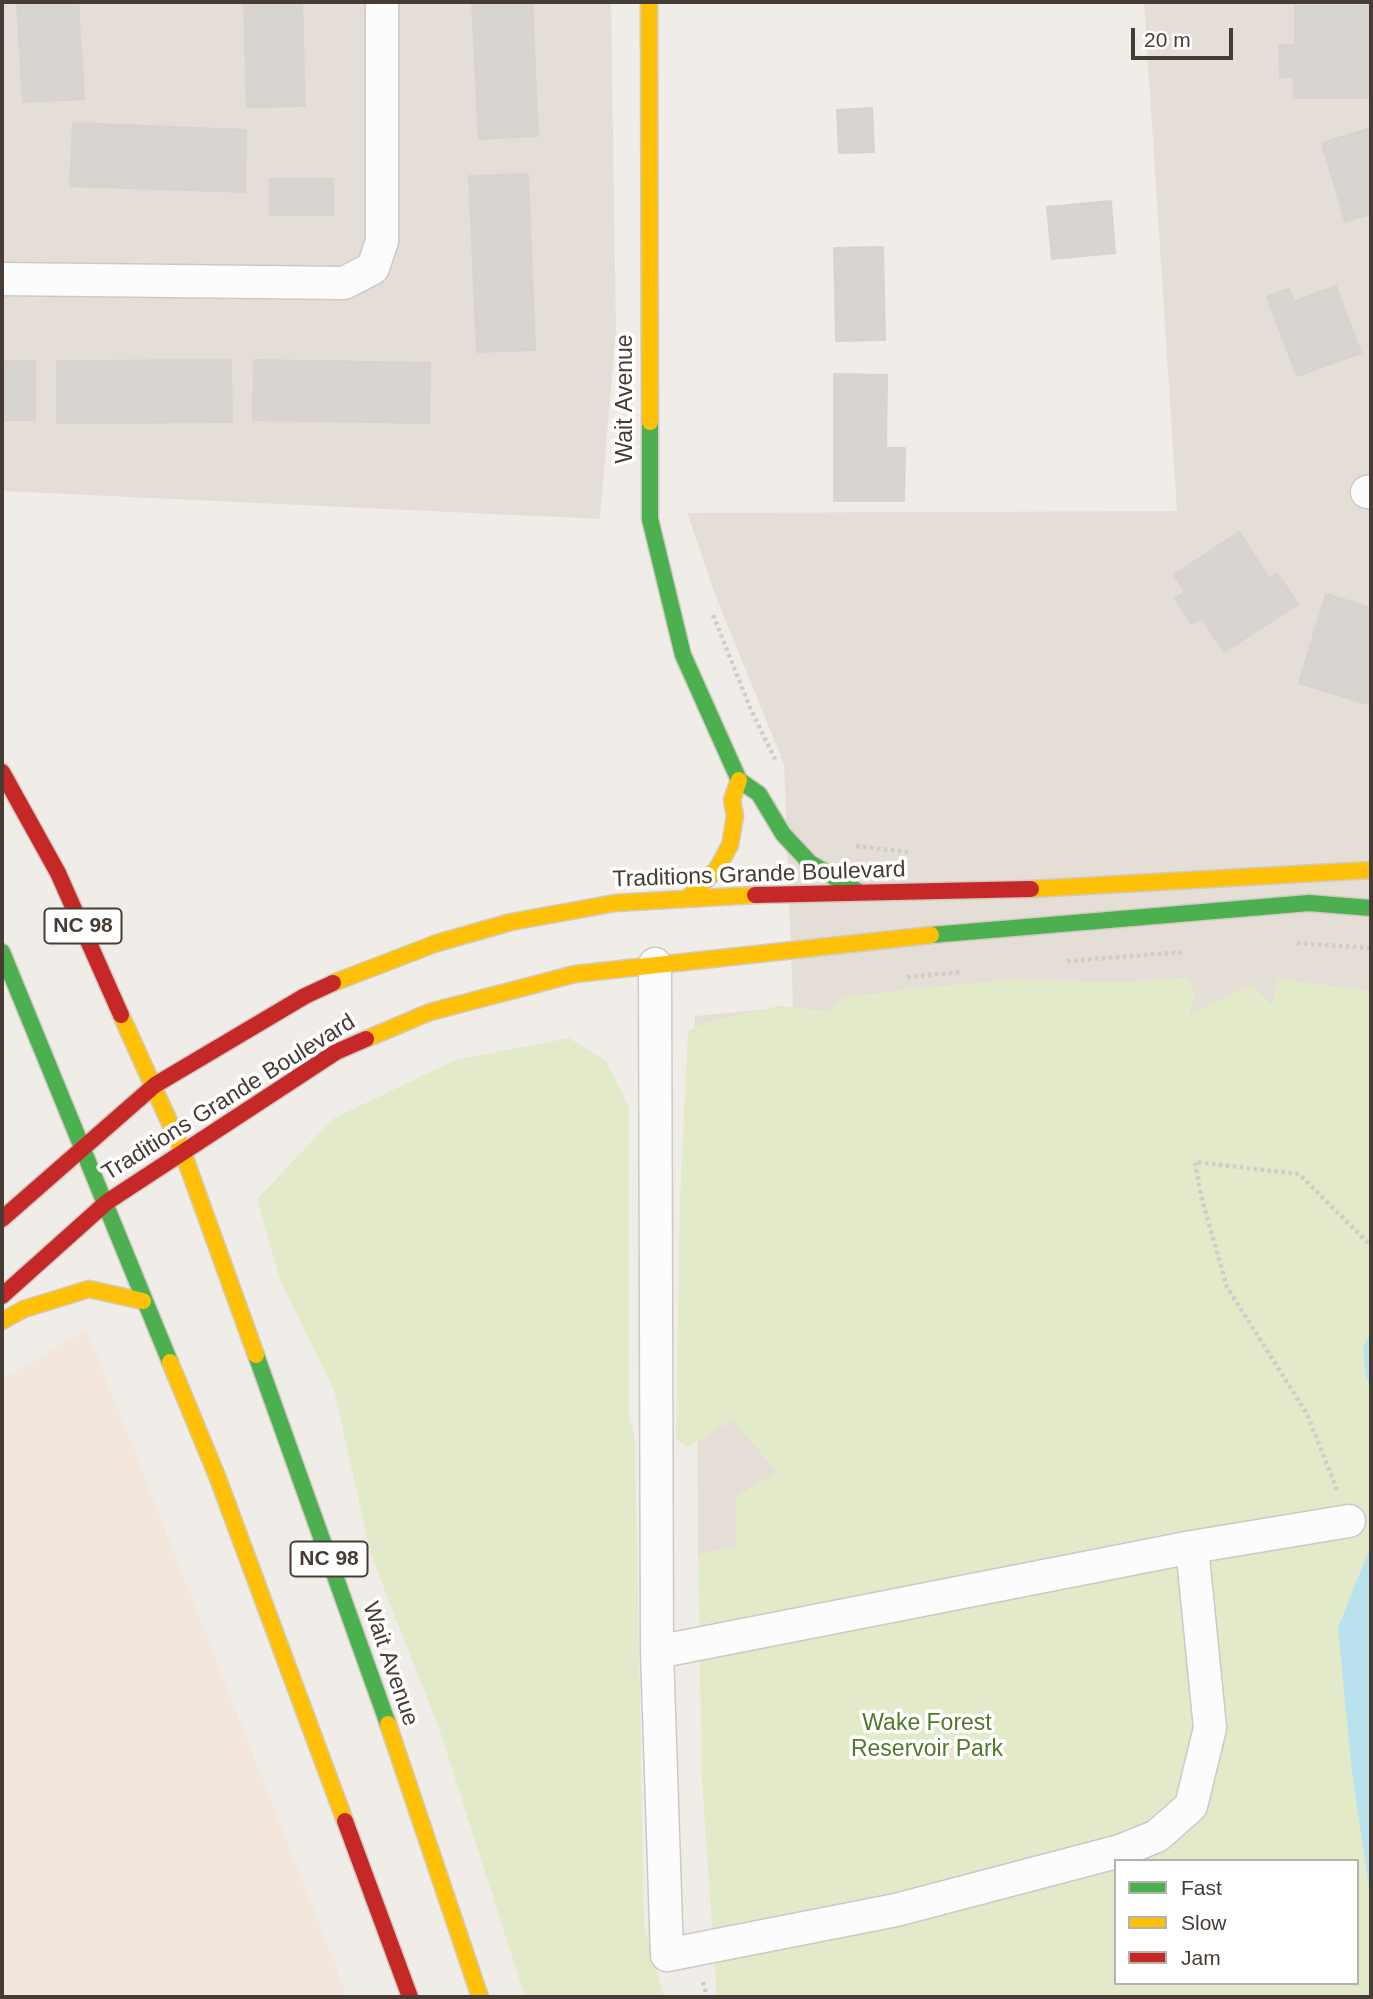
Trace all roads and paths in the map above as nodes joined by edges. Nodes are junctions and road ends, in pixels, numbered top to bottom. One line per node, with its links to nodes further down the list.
1 (382, 2): 3 (street)
2 (649, 2): 7 (main road, Wait Avenue)
3 (2, 279)
4 (712, 613): 5 (path)
5 (779, 767)
6 (2, 772): 22 (main road, NC 98)
7 (739, 780): 11 (main road); 12 (main road)
8 (854, 845): 9 (path)
9 (896, 852)
10 (1371, 870): 11 (main road, Traditions Grande Boulevard)
11 (859, 892): 12 (main road, Traditions Grande Boulevard)
12 (689, 897): 22 (main road, Traditions Grande Boulevard)
13 (1371, 908): 19 (main road, Traditions Grande Boulevard)
14 (1284, 942): 15 (path)
15 (1371, 948)
16 (2, 952): 23 (main road)
17 (1188, 952): 18 (path)
18 (1057, 962)
19 (655, 964): 24 (main road, Traditions Grande Boulevard); 33 (street)
20 (969, 971): 21 (path)
21 (932, 976)
22 (155, 1085): 23 (main road, Traditions Grande Boulevard); 24 (main road, NC 98)
23 (83, 1147): 25 (main road); 26 (main road, Traditions Grande Boulevard)
24 (182, 1150): 25 (main road, Traditions Grande Boulevard); 35 (main road, Wait Avenue / NC 98)
25 (107, 1202): 28 (main road, Traditions Grande Boulevard); 29 (main road)
26 (2, 1219)
27 (1371, 1246): 31 (path)
28 (2, 1296)
29 (143, 1301): 30 (main road); 34 (main road)
30 (2, 1321)
31 (1349, 1521): 32 (street)
32 (1192, 1547): 33 (street); 33 (street)
33 (657, 1652)
34 (410, 1997)
35 (480, 1997)

